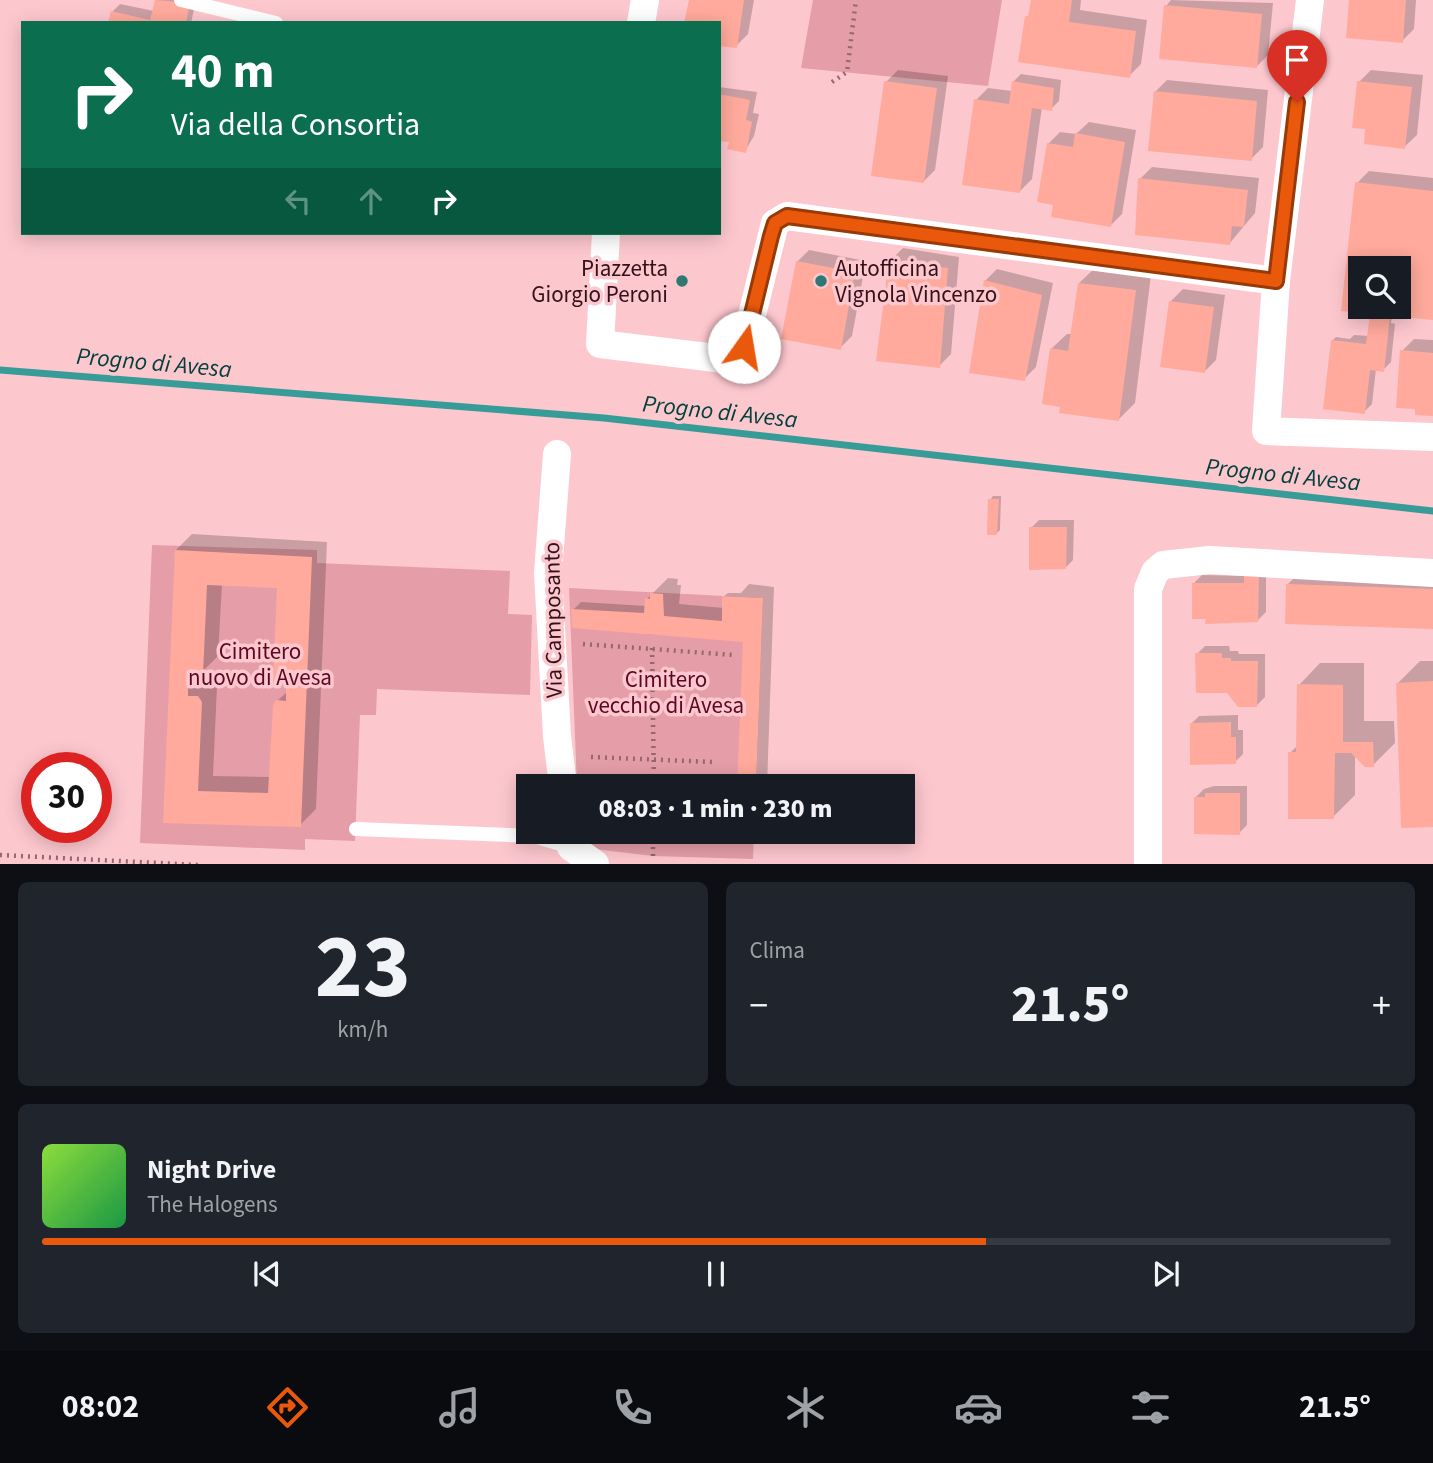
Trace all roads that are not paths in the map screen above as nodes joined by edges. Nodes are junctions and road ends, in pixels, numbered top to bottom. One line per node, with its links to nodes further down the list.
1 (181, 0): 4 (lane)
2 (645, 0): 5 (street)
3 (1310, 0): 7 (street)
4 (268, 21)
5 (641, 21)
6 (606, 235): 7 (street)
7 (1276, 281): 8 (street)
8 (1433, 437)
9 (557, 454): 11 (street, Via Camposanto)
10 (1433, 573): 16 (street)
11 (561, 774)
12 (356, 829): 13 (lane)
13 (516, 835)
14 (575, 844): 15 (street)
15 (596, 864)
16 (1148, 864)

